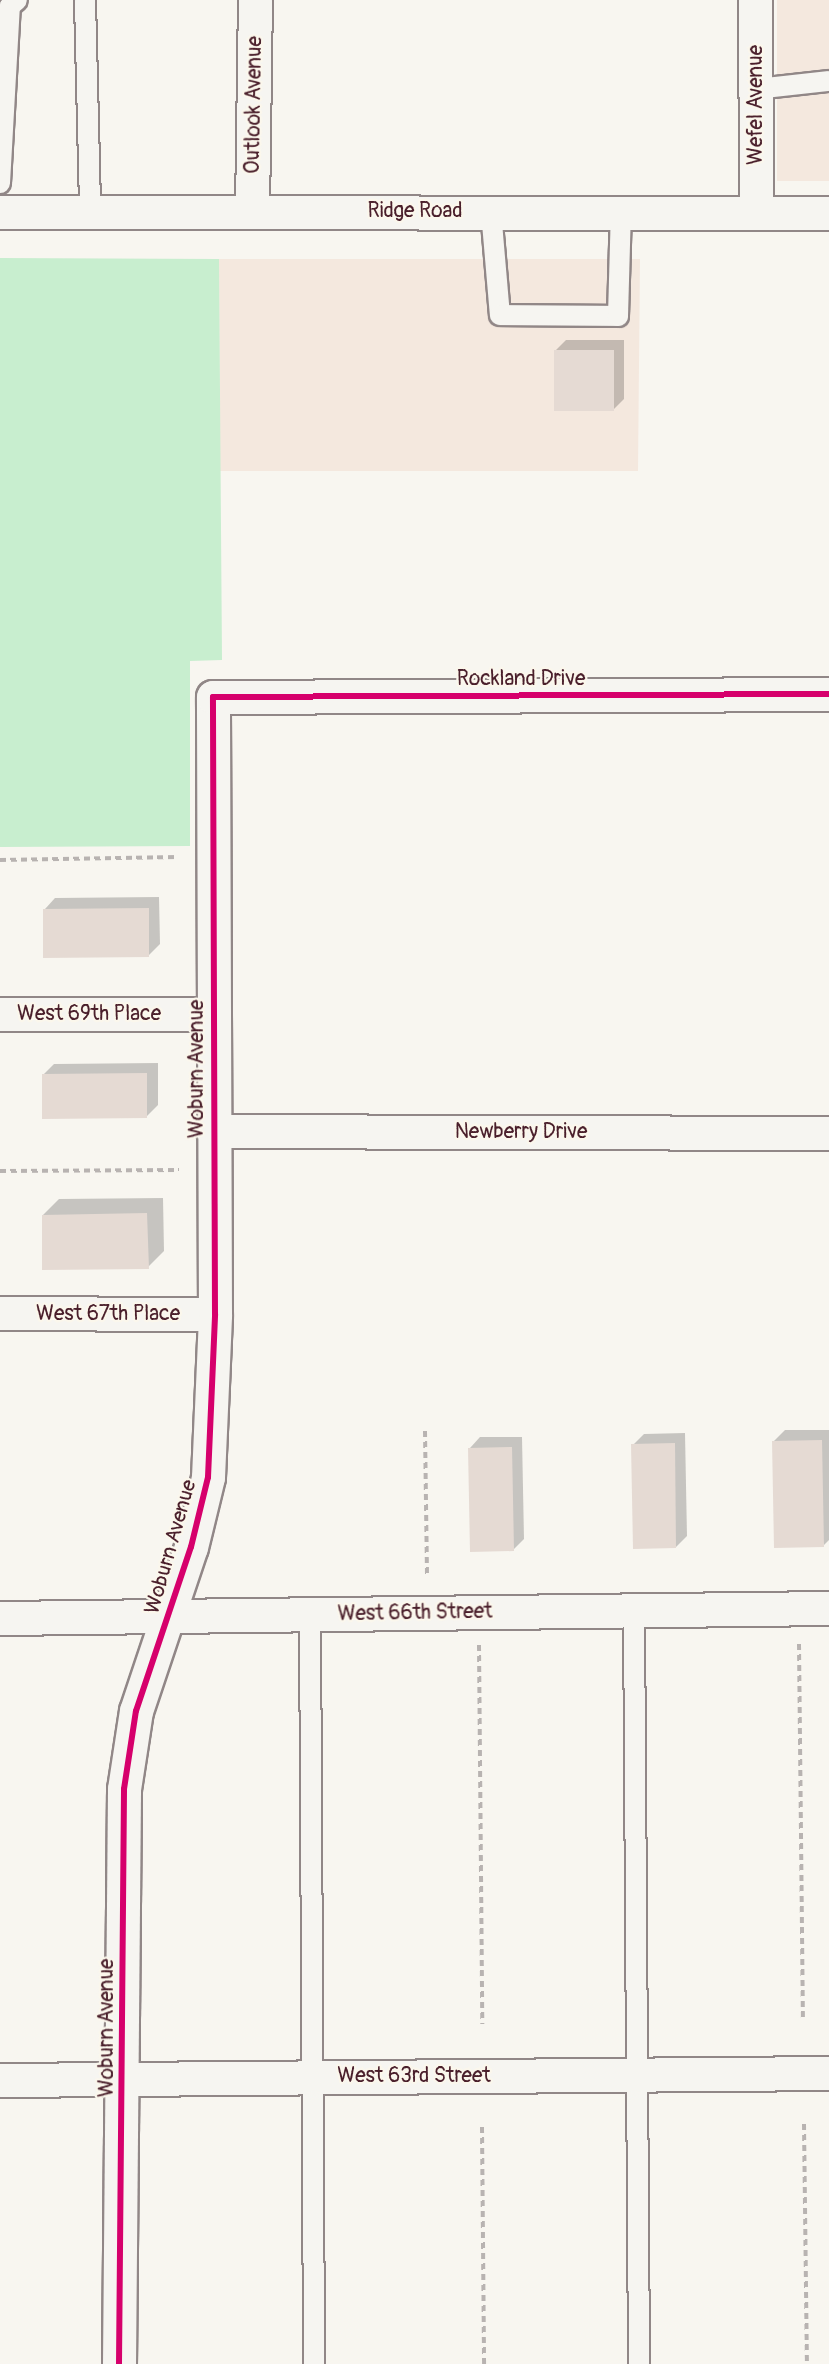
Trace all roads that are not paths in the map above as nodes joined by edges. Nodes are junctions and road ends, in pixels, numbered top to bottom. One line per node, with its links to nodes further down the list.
1 (17, 0): 7 (lane)
2 (85, 0): 8 (lane)
3 (255, 0): 9 (street, Outlook Avenue)
4 (755, 0): 6 (street, Wefel Avenue)
5 (829, 81): 6 (lane)
6 (756, 88): 12 (street, Wefel Avenue)
7 (0, 183)
8 (90, 211): 9 (street, Ridge Road); 13 (street, Ridge Road)
9 (252, 211): 10 (street, Ridge Road)
10 (491, 211): 11 (street, Ridge Road); 11 (lane)
11 (621, 211): 12 (street, Ridge Road)
12 (756, 211): 14 (street, Ridge Road)
13 (0, 212)
14 (829, 213)
15 (829, 694): 16 (street, Rockland Drive)
16 (213, 697): 18 (street, Woburn Avenue)
17 (0, 1014): 18 (street, West 69th Place)
18 (213, 1014): 19 (street, Woburn Avenue)
19 (213, 1131): 20 (street, Newberry Drive); 22 (street, Woburn Avenue)
20 (829, 1133)
21 (0, 1313): 22 (street, West 67th Place)
22 (215, 1314): 26 (street, Woburn Avenue)
23 (829, 1608): 24 (street, West 66th Street)
24 (634, 1610): 25 (street, West 66th Street); 29 (lane)
25 (309, 1615): 26 (street, West 66th Street); 30 (lane)
26 (169, 1617): 27 (street, West 66th Street); 31 (street, Woburn Avenue)
27 (0, 1618)
28 (829, 2073): 29 (street, West 63rd Street)
29 (636, 2075): 30 (street, West 63rd Street); 35 (lane)
30 (312, 2077): 31 (street, West 63rd Street); 34 (lane)
31 (123, 2078): 32 (street, West 63rd Street); 33 (street, Woburn Avenue)
32 (0, 2080)
33 (119, 2364)
34 (314, 2364)
35 (639, 2364)

